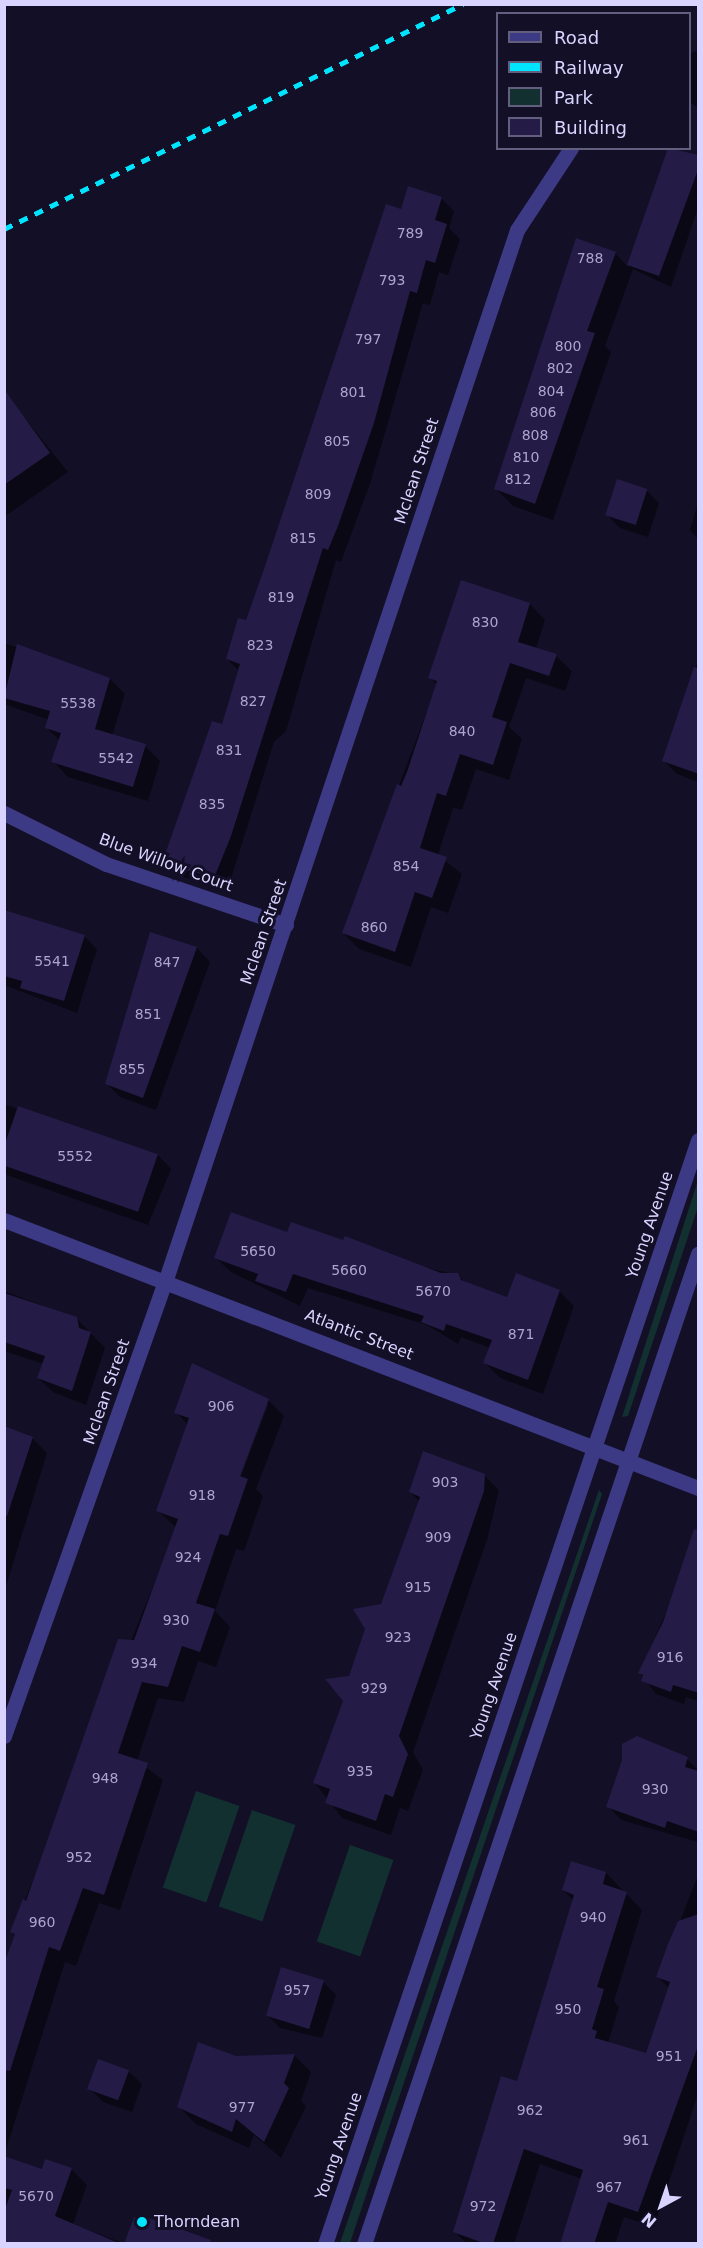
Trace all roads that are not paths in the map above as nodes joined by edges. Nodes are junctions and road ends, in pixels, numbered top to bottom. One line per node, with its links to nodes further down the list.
1 (570, 150): 3 (street, Mclean Street)
2 (4, 813): 3 (street, Blue Willow Court)
3 (286, 925): 7 (street, Mclean Street)
4 (699, 1140): 8 (street, Young Avenue)
5 (4, 1220): 7 (street, Atlantic Street)
6 (699, 1254): 9 (street)
7 (166, 1279): 8 (street, Atlantic Street); 11 (street, Mclean Street)
8 (594, 1446): 9 (street, Atlantic Street); 12 (street, Young Avenue)
9 (628, 1461): 10 (street, Atlantic Street); 13 (street)
10 (699, 1488)
11 (4, 1736)
12 (325, 2244)
13 (364, 2244)

